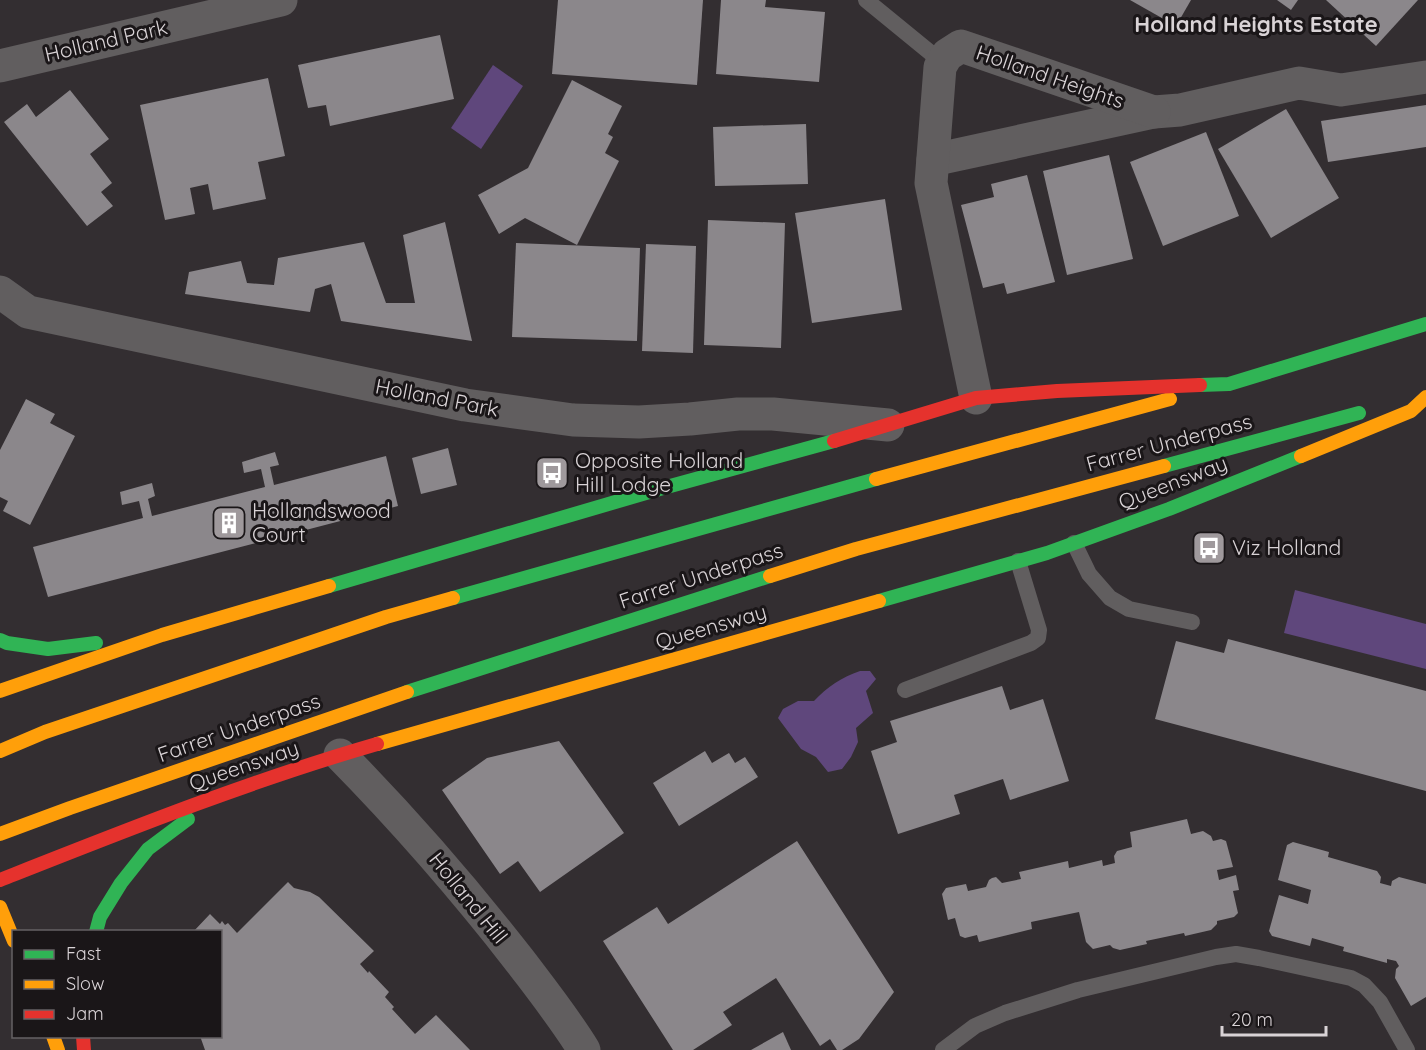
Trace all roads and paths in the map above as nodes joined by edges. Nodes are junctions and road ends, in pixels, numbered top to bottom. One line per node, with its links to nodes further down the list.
1 (281, 0): 4 (street, Holland Park)
2 (866, 0): 3 (lane)
3 (943, 63): 6 (street, Holland Heights); 7 (street, Holland Heights)
4 (0, 66)
5 (1426, 78): 6 (street, Holland Heights)
6 (1154, 112): 7 (street, Holland Heights)
7 (933, 160): 12 (street, Holland Heights)
8 (0, 292): 15 (street, Holland Park)
9 (1426, 324): 10 (main road)
10 (1229, 384): 12 (main road); 23 (main road, Farrer Underpass)
11 (1426, 395): 13 (main road); 16 (main road, Queensway)
12 (976, 398): 15 (main road)
13 (1403, 401)
14 (1368, 410): 27 (main road, Farrer Underpass)
15 (888, 425): 19 (main road)
16 (1074, 543): 17 (main road, Queensway); 18 (lane)
17 (1018, 561): 21 (lane); 24 (main road, Queensway)
18 (1192, 622)
19 (162, 635): 20 (main road); 22 (main road)
20 (0, 640)
21 (905, 690)
22 (0, 692)
23 (0, 751)
24 (340, 755): 25 (main road, Queensway); 35 (street, Holland Hill)
25 (215, 798): 30 (main road, Queensway); 33 (main road)
26 (2, 815): 28 (main road)
27 (0, 834)
28 (24, 837)
29 (41, 849): 30 (main road)
30 (58, 856): 31 (main road, Queensway)
31 (0, 880)
32 (0, 907): 34 (main road)
33 (97, 930)
34 (12, 935)
35 (584, 1050)
36 (943, 1050): 37 (lane)
37 (1407, 1050)

